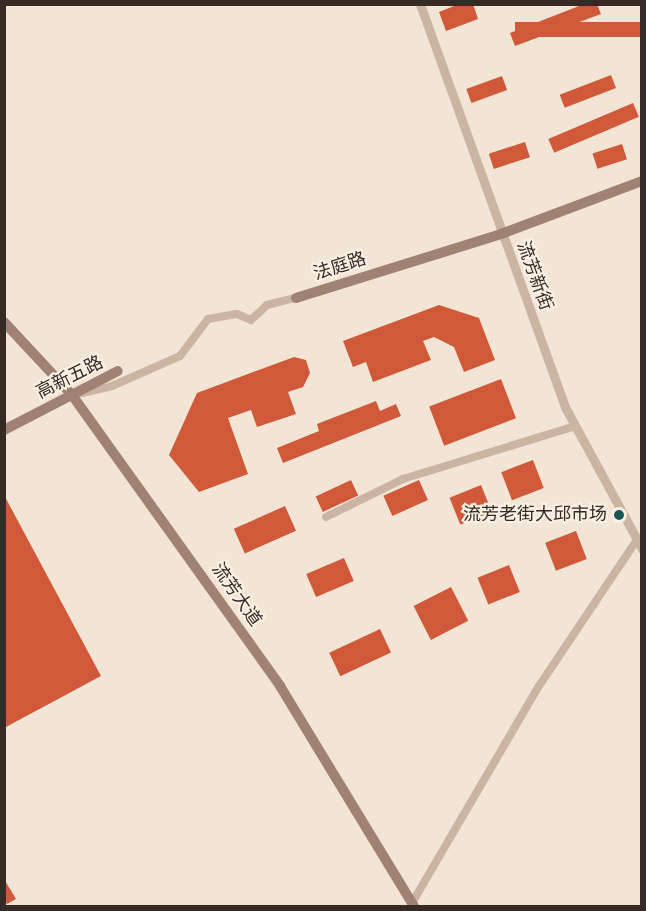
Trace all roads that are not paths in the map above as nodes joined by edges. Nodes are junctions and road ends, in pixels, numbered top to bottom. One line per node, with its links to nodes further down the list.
1 (420, 4): 3 (street, 流芳新街)
2 (642, 181): 3 (main road, 法庭路)
3 (501, 234): 4 (main road, 法庭路); 8 (street, 流芳新街)
4 (296, 298): 7 (street, 法庭路)
5 (4, 322): 7 (main road, 流芳大道)
6 (118, 371): 7 (main road, 高新五路)
7 (72, 395): 9 (main road, 高新五路); 12 (main road, 流芳大道)
8 (575, 426): 10 (street); 11 (street, 流芳新街)
9 (4, 430)
10 (326, 517)
11 (639, 545): 12 (street)
12 (413, 905)

